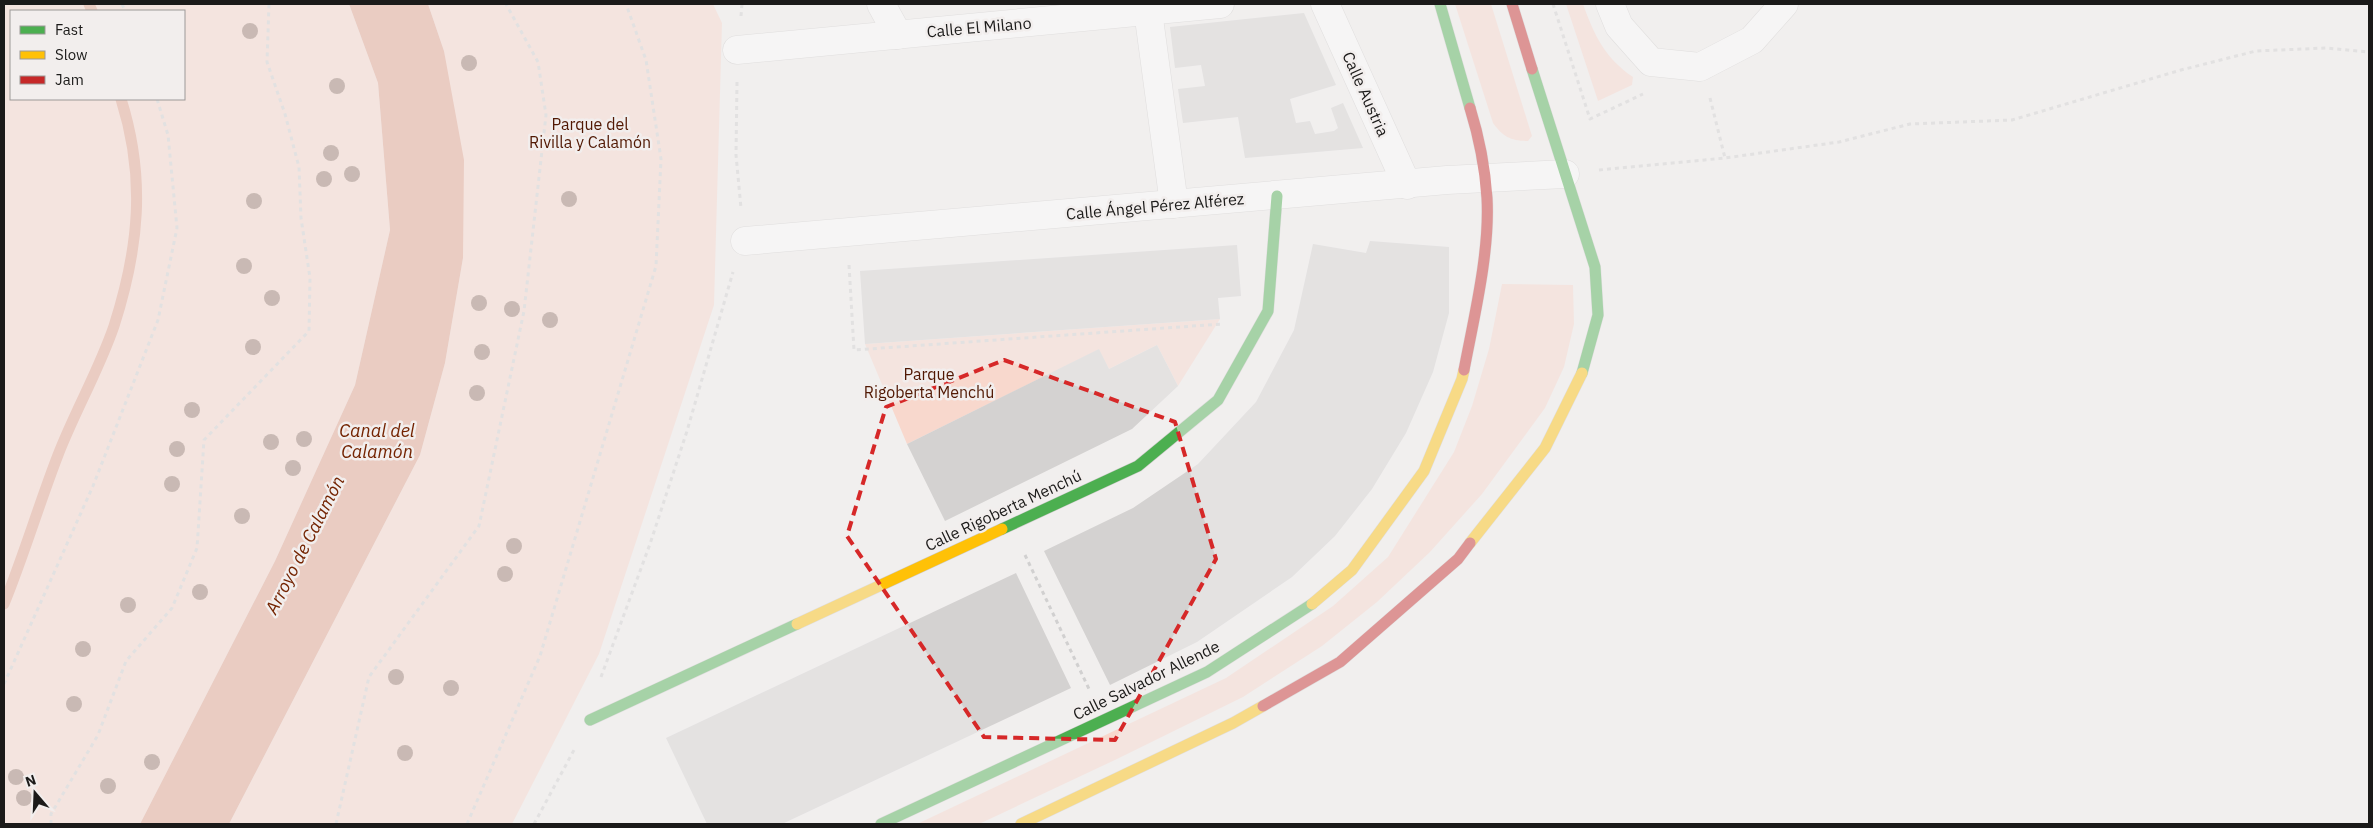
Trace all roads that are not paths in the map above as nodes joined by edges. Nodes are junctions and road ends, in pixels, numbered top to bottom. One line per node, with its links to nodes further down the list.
1 (881, 4): 9 (street)
2 (1220, 4): 8 (street, Calle El Milano)
3 (1325, 4): 13 (street, Calle Austria)
4 (1440, 4): 12 (main road, Calle Salvador Allende)
5 (1512, 4): 11 (main road)
6 (1610, 4): 7 (street)
7 (1784, 4)
8 (1148, 11): 9 (street, Calle El Milano); 15 (street)
9 (898, 35): 10 (street, Calle El Milano)
10 (737, 50)
11 (1565, 174): 12 (street, Calle Ángel Pérez Alférez); 19 (main road)
12 (1484, 178): 13 (street, Calle Ángel Pérez Alférez); 18 (main road, Calle Salvador Allende)
13 (1407, 185): 14 (street, Calle Ángel Pérez Alférez)
14 (1277, 196): 15 (street, Calle Ángel Pérez Alférez); 17 (main road, Calle Rigoberta Menchú)
15 (1174, 204): 16 (street, Calle Ángel Pérez Alférez)
16 (745, 241)
17 (590, 720)
18 (881, 824)
19 (1021, 824)

